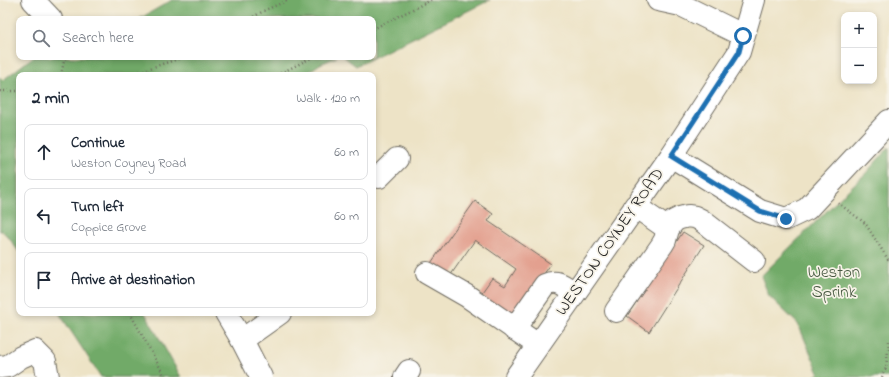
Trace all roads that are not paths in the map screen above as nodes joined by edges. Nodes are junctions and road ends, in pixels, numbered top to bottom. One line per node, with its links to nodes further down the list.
1 (33, 0): 4 (street)
2 (658, 0): 5 (street)
3 (754, 0): 5 (street, WESTON COYNEY ROAD)
4 (48, 16)
5 (743, 36): 7 (street, WESTON COYNEY ROAD)
6 (889, 121): 7 (street)
7 (671, 156): 10 (street, WESTON COYNEY ROAD)
8 (397, 158): 9 (street)
9 (376, 176)
10 (635, 206): 11 (street); 14 (street, WESTON COYNEY ROAD)
11 (668, 229): 12 (street); 15 (street)
12 (754, 261)
13 (427, 273): 18 (street)
14 (574, 293): 18 (street); 20 (street, WESTON COYNEY ROAD)
15 (616, 312)
16 (228, 316): 19 (street)
17 (276, 316): 19 (street)
18 (514, 329): 20 (street)
19 (242, 340): 23 (street)
20 (538, 345): 24 (street, WESTON COYNEY ROAD)
21 (0, 368): 22 (street)
22 (48, 377)
23 (261, 377)
24 (516, 377)

